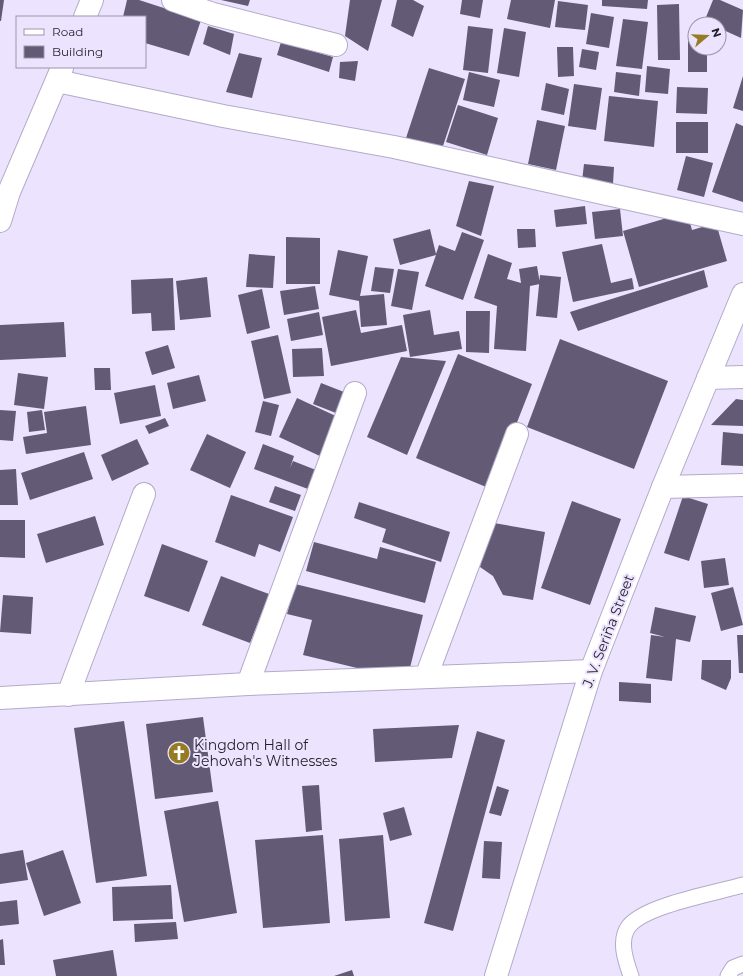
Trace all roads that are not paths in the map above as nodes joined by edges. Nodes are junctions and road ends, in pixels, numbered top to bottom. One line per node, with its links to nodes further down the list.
1 (92, 0): 3 (street)
2 (173, 0): 4 (street)
3 (85, 16)
4 (336, 45)
5 (60, 74): 6 (street); 7 (street)
6 (0, 221)
7 (743, 224)
8 (743, 294): 10 (street, J. V. Seriña Street)
9 (743, 376): 10 (street)
10 (708, 378): 14 (street, J. V. Seriña Street)
11 (355, 393): 18 (street)
12 (517, 434): 17 (street)
13 (743, 486): 14 (street)
14 (663, 487): 16 (street, J. V. Seriña Street)
15 (144, 494): 19 (street)
16 (591, 671): 17 (street); 23 (street, J. V. Seriña Street)
17 (426, 677): 18 (street)
18 (248, 684): 19 (street)
19 (68, 695): 20 (street)
20 (0, 698)
21 (743, 885): 24 (lane)
22 (743, 964): 25 (lane)
23 (496, 976)
24 (631, 976)
25 (728, 976)

